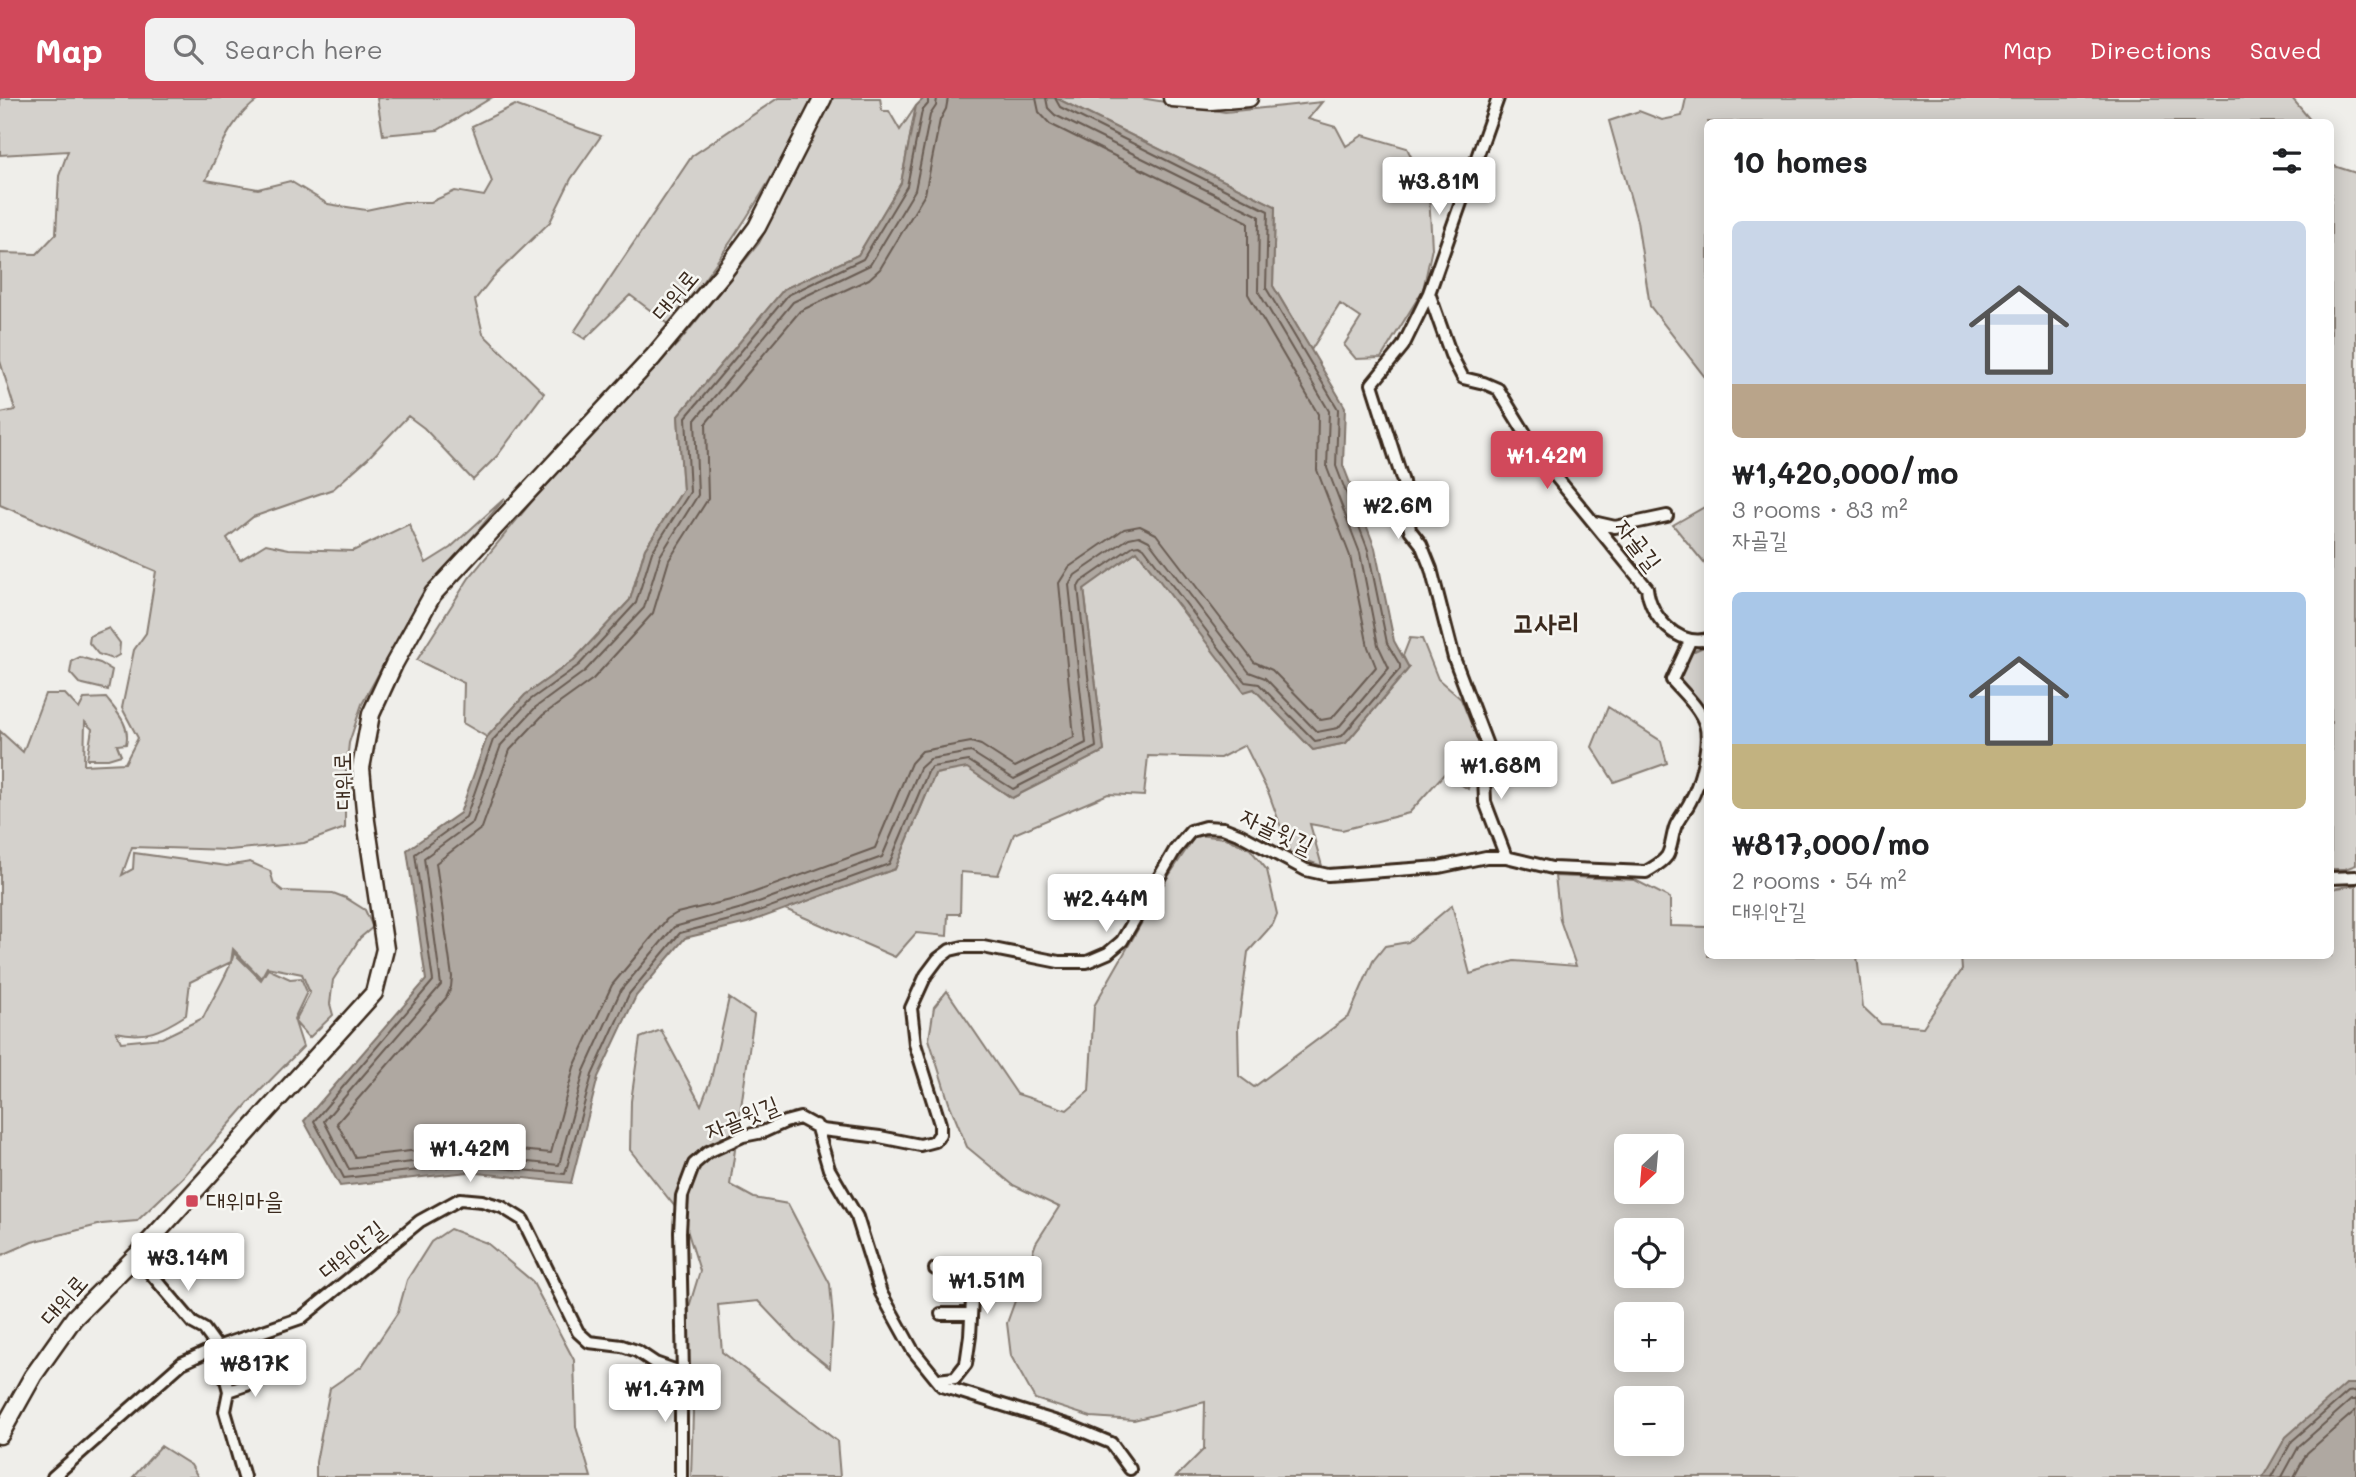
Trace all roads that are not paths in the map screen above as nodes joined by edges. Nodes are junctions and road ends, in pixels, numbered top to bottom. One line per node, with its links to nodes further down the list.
1 (824, 98): 16 (main road, 대위로)
2 (1172, 98): 3 (main road)
3 (1249, 98)
4 (1498, 98): 5 (street)
5 (1429, 293): 7 (street, 자골길); 12 (street)
6 (1667, 516): 7 (street)
7 (1593, 522): 9 (street, 자골길)
8 (1704, 640): 9 (street)
9 (1690, 641): 10 (street, 자골윗길)
10 (1704, 722)
11 (1704, 754): 12 (street, 자골윗길)
12 (1506, 857): 15 (street, 자골윗길)
13 (2356, 877): 14 (street)
14 (2334, 878)
15 (816, 1125): 21 (street, 자골윗길); 23 (street)
16 (136, 1256): 20 (street); 25 (main road, 대위로)
17 (935, 1269): 19 (street)
18 (942, 1314): 19 (street)
19 (971, 1314): 23 (street)
20 (217, 1347): 21 (street, 대위안길); 24 (street); 27 (street, 대위안길)
21 (683, 1373): 29 (street, 자골윗길)
22 (270, 1377): 24 (street)
23 (937, 1380): 26 (street)
24 (229, 1391): 28 (street)
25 (0, 1434)
26 (1130, 1469)
27 (53, 1477)
28 (244, 1477)
29 (681, 1477)

